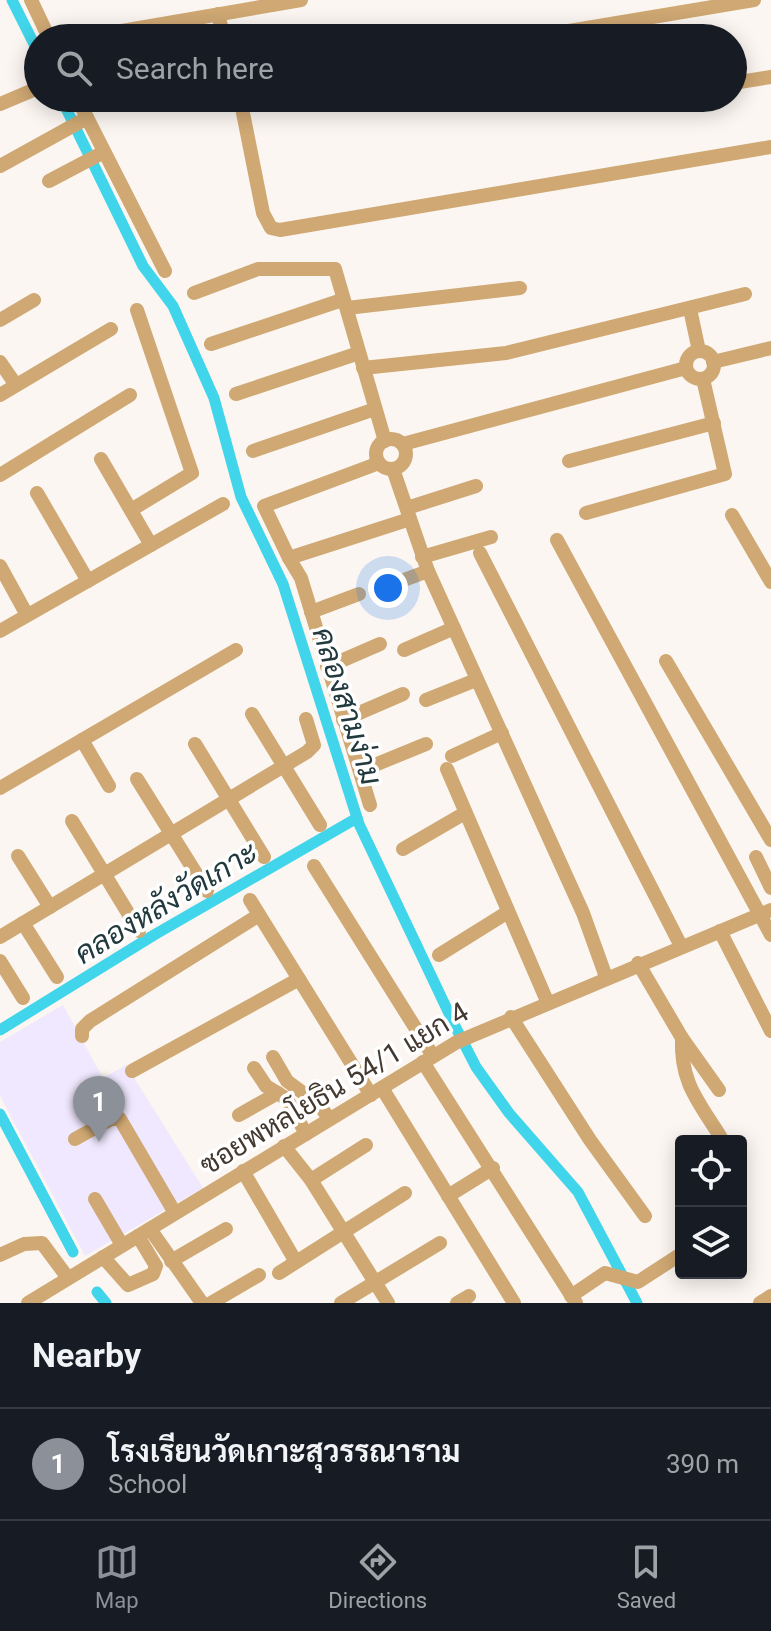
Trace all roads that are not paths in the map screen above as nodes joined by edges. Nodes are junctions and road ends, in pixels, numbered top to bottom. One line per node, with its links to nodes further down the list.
1 (31, 0): 5 (street)
2 (301, 0): 4 (street)
3 (754, 0): 8 (street)
4 (218, 14): 6 (street); 7 (street)
5 (42, 24)
6 (161, 24)
7 (220, 24)
8 (611, 24)
9 (771, 77): 10 (street)
10 (747, 81)
11 (24, 94): 12 (street)
12 (0, 104)
13 (82, 112): 15 (street)
14 (243, 112): 16 (street)
15 (85, 119): 17 (street); 18 (street)
16 (771, 147)
17 (102, 153): 19 (street); 20 (street)
18 (0, 166)
19 (49, 181)
20 (165, 271)
21 (520, 288): 25 (street)
22 (194, 293): 25 (street)
23 (745, 294): 26 (street)
24 (34, 300): 28 (street)
25 (345, 304): 30 (street); 33 (street)
26 (690, 309): 32 (street); 33 (street)
27 (137, 310): 54 (street)
28 (0, 320)
29 (111, 329): 38 (street)
30 (211, 344)
31 (771, 348): 35 (street)
32 (699, 351): 35 (street); 36 (street)
33 (361, 361): 39 (street); 42 (street)
34 (0, 362): 38 (street)
35 (713, 362): 37 (street)
36 (686, 368): 37 (street); 45 (street)
37 (703, 379): 43 (street)
38 (16, 385): 40 (street)
39 (236, 394)
40 (0, 395)
41 (130, 395): 50 (street)
42 (375, 409): 44 (street); 46 (street)
43 (714, 423): 48 (street); 56 (street)
44 (385, 441): 45 (street); 49 (street)
45 (403, 444): 49 (street)
46 (253, 451)
47 (101, 459): 54 (street)
48 (569, 461)
49 (386, 466): 55 (street); 62 (street)
50 (0, 475)
51 (476, 486): 55 (street)
52 (37, 493): 65 (street)
53 (223, 504): 60 (street)
54 (131, 510): 60 (street)
55 (408, 513): 62 (street); 63 (street)
56 (586, 513)
57 (732, 515): 66 (street)
58 (491, 537): 63 (street)
59 (557, 540): 111 (street)
60 (151, 545): 65 (street)
61 (480, 553): 118 (street)
62 (289, 558): 69 (street)
63 (425, 564): 67 (street); 71 (street)
64 (0, 566): 70 (street)
65 (88, 581): 70 (street)
66 (771, 582)
67 (377, 590)
68 (359, 594): 69 (street)
69 (311, 612): 77 (street)
70 (27, 615): 72 (street)
71 (454, 628): 75 (street); 78 (street)
72 (0, 631)
73 (380, 644): 77 (street)
74 (236, 650): 85 (street)
75 (404, 650)
76 (666, 661): 99 (street)
77 (327, 667): 83 (street)
78 (476, 680): 80 (street); 84 (street)
79 (403, 694): 83 (street)
80 (426, 700)
81 (252, 714): 88 (street)
82 (306, 719): 88 (street)
83 (343, 720): 89 (street)
84 (502, 733): 95 (street); 123 (street)
85 (82, 740): 91 (street); 92 (street)
86 (195, 744): 93 (street)
87 (426, 744): 89 (street)
88 (284, 765): 93 (street); 97 (street)
89 (360, 771): 94 (street)
90 (137, 779): 98 (street)
91 (109, 786)
92 (0, 788)
93 (227, 799): 98 (street); 102 (street)
94 (370, 805)
95 (465, 813): 100 (street); 110 (street)
96 (72, 821): 105 (street)
97 (320, 825)
98 (170, 834): 105 (street); 107 (street)
99 (771, 840)
100 (403, 849)
101 (18, 856): 109 (street)
102 (264, 857)
103 (756, 857): 106 (street)
104 (314, 866): 132 (street)
105 (104, 874): 109 (street); 114 (street)
106 (771, 888)
107 (207, 891)
108 (250, 900): 112 (street)
109 (50, 907): 113 (street)
110 (508, 912): 119 (street); 126 (street)
111 (765, 913): 115 (street, ซอยพหลโยธิน 54/1 แยก 4); 116 (street)
112 (259, 915): 124 (street); 129 (street)
113 (23, 923): 117 (street); 122 (street)
114 (139, 931)
115 (720, 931): 118 (street, ซอยพหลโยธิน 54/1 แยก 4); 128 (street)
116 (771, 935)
117 (0, 937)
118 (681, 946): 121 (street, ซอยพหลโยธิน 54/1 แยก 4)
119 (439, 955)
120 (0, 961): 125 (street)
121 (638, 963): 123 (street, ซอยพหลโยธิน 54/1 แยก 4); 130 (street)
122 (57, 977)
123 (606, 977): 126 (street, ซอยพหลโยธิน 54/1 แยก 4)
124 (299, 979): 134 (street); 136 (street)
125 (23, 998)
126 (547, 1001): 127 (street, ซอยพหลโยธิน 54/1 แยก 4)
127 (511, 1017): 132 (street, ซอยพหลโยธิน 54/1 แยก 4); 152 (street)
128 (771, 1031)
129 (82, 1036)
130 (682, 1038): 135 (street); 141 (street)
131 (273, 1057): 139 (street)
132 (428, 1059): 136 (street, ซอยพหลโยธิน 54/1 แยก 4); 145 (street)
133 (254, 1068): 137 (street)
134 (132, 1071)
135 (719, 1090)
136 (376, 1091): 139 (street, ซอยพหลโยธิน 54/1 แยก 4); 149 (street)
137 (278, 1093): 138 (street); 140 (street)
138 (239, 1115)
139 (330, 1119): 140 (street, ซอยพหลโยธิน 54/1 แยก 4)
140 (306, 1134): 144 (street, ซอยพหลโยธิน 54/1 แยก 4)
141 (719, 1135)
142 (75, 1139): 151 (street)
143 (366, 1145): 147 (street)
144 (284, 1146): 146 (street, ซอยพหลโยธิน 54/1 แยก 4); 147 (street)
145 (493, 1168): 149 (street); 168 (street)
146 (243, 1171): 151 (street, ซอยพหลโยธิน 54/1 แยก 4); 162 (street)
147 (311, 1180): 155 (street)
148 (405, 1193): 155 (street)
149 (448, 1196): 174 (street)
150 (95, 1199): 157 (street)
151 (175, 1213): 154 (street, ซอยพหลโยธิน 54/1 แยก 4)
152 (645, 1216)
153 (226, 1229): 161 (street)
154 (144, 1232): 157 (street, ซอยพหลโยธิน 54/1 แยก 4); 159 (street); 161 (street)
155 (343, 1232): 162 (street); 166 (street)
156 (440, 1243): 166 (street)
157 (122, 1245): 159 (street, ซอยพหลโยธิน 54/1 แยก 4)
158 (0, 1255): 165 (street)
159 (103, 1257): 165 (street, ซอยพหลโยธิน 54/1 แยก 4)
160 (675, 1258): 168 (street)
161 (171, 1261): 170 (street)
162 (296, 1262): 163 (street)
163 (279, 1273)
164 (259, 1275): 171 (street)
165 (68, 1278): 169 (street, ซอยพหลโยธิน 54/1 แยก 4)
166 (373, 1280): 172 (street); 173 (street)
167 (771, 1296): 175 (street)
168 (573, 1299)
169 (28, 1303)
170 (202, 1303)
171 (211, 1303)
172 (341, 1303)
173 (388, 1303)
174 (514, 1303)
175 (760, 1303)

